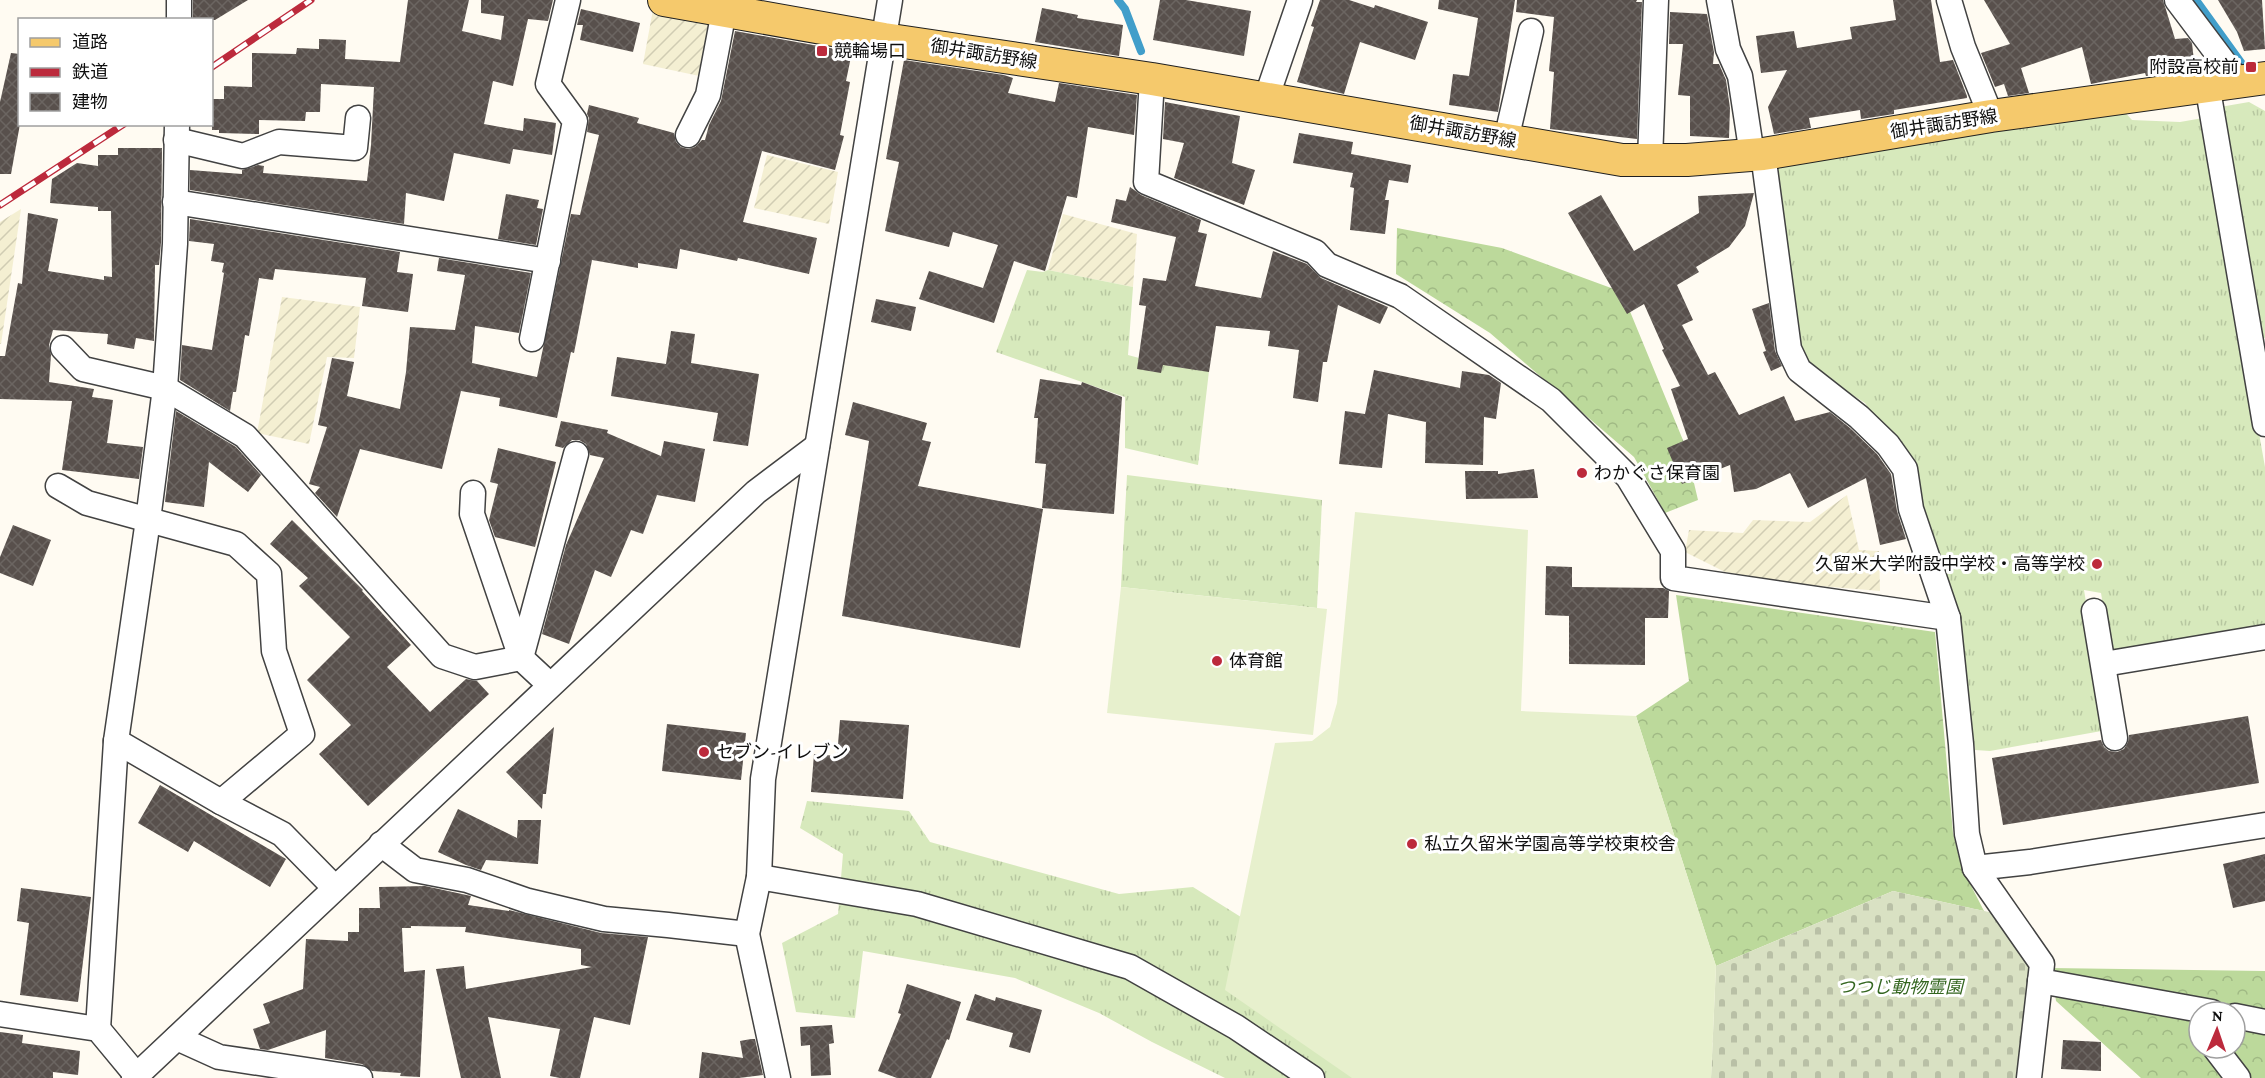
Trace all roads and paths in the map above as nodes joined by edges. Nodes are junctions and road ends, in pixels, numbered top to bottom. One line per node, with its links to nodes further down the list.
1 (179, 0): 11 (street)
2 (568, 0): 26 (street)
3 (664, 0): 10 (main road, 御井諏訪野線)
4 (890, 0): 13 (street)
5 (1300, 0): 17 (street)
6 (1656, 0): 24 (street)
7 (1719, 0): 23 (street)
8 (1949, 0): 18 (street)
9 (2177, 0): 15 (street)
10 (724, 11): 13 (main road, 御井諏訪野線); 21 (street)
11 (179, 18)
12 (1531, 31): 22 (street)
13 (884, 39): 14 (main road, 御井諏訪野線); 31 (street)
14 (1152, 79): 17 (main road, 御井諏訪野線); 37 (street)
15 (2251, 79): 16 (main road, 御井諏訪野線)
16 (2207, 84): 18 (main road, 御井諏訪野線); 30 (street)
17 (1266, 99): 22 (main road, 御井諏訪野線)
18 (1991, 116): 23 (main road, 御井諏訪野線)
19 (358, 118): 20 (street)
20 (177, 132): 25 (street)
21 (688, 135)
22 (1506, 140): 24 (main road, 御井諏訪野線)
23 (1757, 154): 24 (main road, 御井諏訪野線); 37 (street)
24 (1650, 160)
25 (175, 202): 26 (street); 29 (street)
26 (548, 261): 27 (street)
27 (532, 339)
28 (63, 348): 29 (street)
29 (165, 388): 35 (street); 39 (street)
30 (2265, 424)
31 (817, 446): 41 (street); 48 (street)
32 (576, 454): 39 (street)
33 (58, 486): 35 (street)
34 (473, 493): 39 (street)
35 (148, 520): 43 (street); 44 (street)
36 (2094, 611): 40 (street)
37 (1948, 618): 47 (street)
38 (2265, 637): 40 (street)
39 (521, 658): 41 (street)
40 (2104, 663): 42 (street)
41 (550, 685): 46 (street)
42 (2115, 738)
43 (116, 741): 44 (street); 58 (street)
44 (220, 802): 49 (street)
45 (2265, 825): 47 (street)
46 (381, 844): 49 (street); 50 (street)
47 (1976, 868): 51 (street)
48 (759, 877): 50 (street); 64 (street)
49 (334, 888): 59 (street)
50 (747, 934): 63 (street)
51 (2040, 981): 52 (street); 65 (street)
52 (2182, 1007): 53 (street); 54 (street)
53 (2187, 1008)
54 (2187, 1013)
55 (0, 1014): 58 (street)
56 (2247, 1018): 57 (street)
57 (2265, 1022)
58 (98, 1029): 61 (street)
59 (177, 1038): 61 (street); 62 (street)
60 (2224, 1060): 66 (street)
61 (136, 1077)
62 (360, 1078)
63 (778, 1078)
64 (1312, 1078)
65 (2029, 1078)
66 (2238, 1078)

